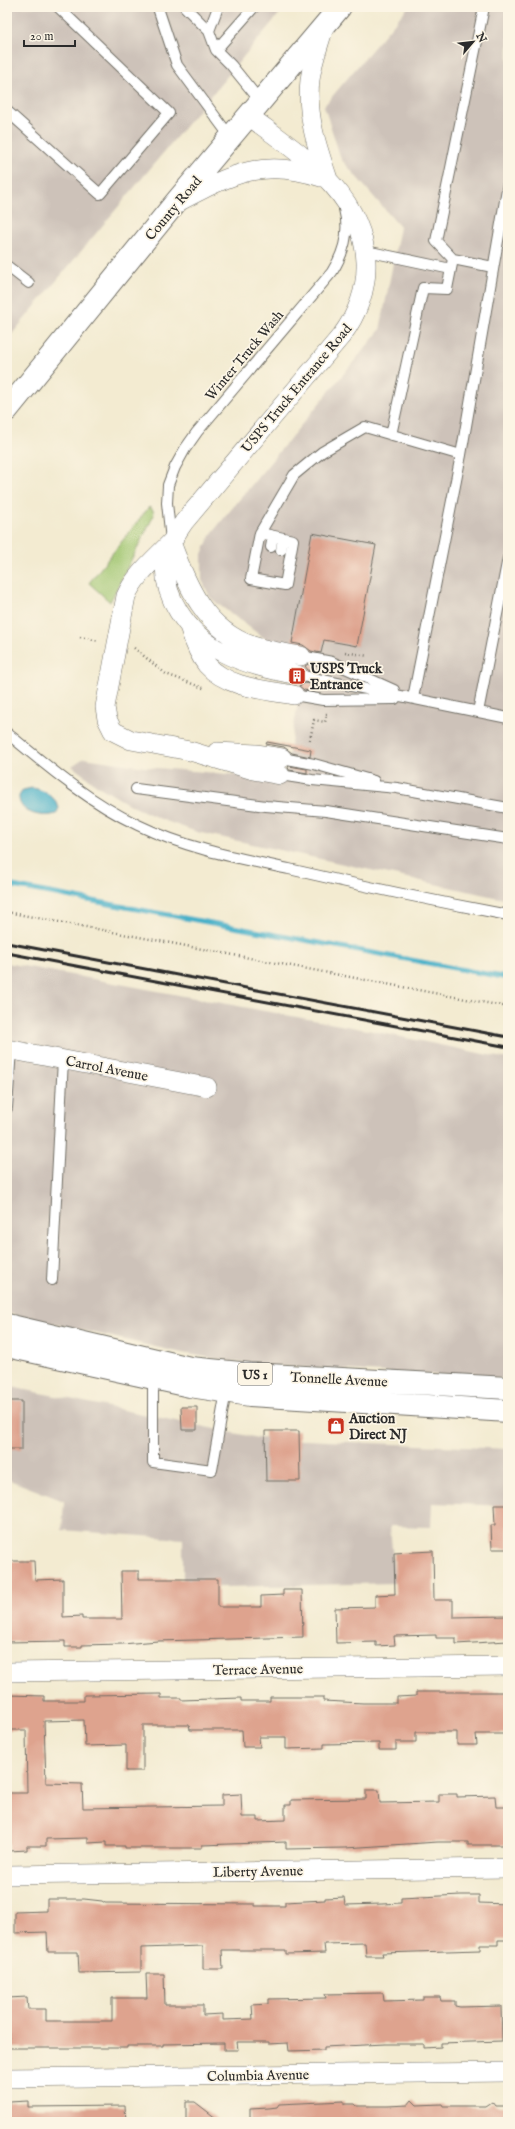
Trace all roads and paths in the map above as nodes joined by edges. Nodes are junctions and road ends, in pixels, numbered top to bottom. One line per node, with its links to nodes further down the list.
1 (58, 7): 12 (lane)
2 (160, 7): 13 (lane)
3 (185, 7): 9 (lane)
4 (218, 7): 9 (lane)
5 (254, 7): 10 (lane)
6 (340, 7): 8 (main road, County Road)
7 (484, 7): 18 (lane)
8 (324, 27): 11 (main road, County Road); 15 (street)
9 (209, 31): 10 (lane)
10 (216, 50): 11 (lane)
11 (255, 109): 13 (main road, County Road); 15 (street, USPS Truck Entrance Road)
12 (7, 111)
13 (231, 138): 16 (main road, County Road)
14 (508, 183): 20 (lane)
15 (332, 185): 16 (street); 17 (street, USPS Truck Entrance Road); 27 (lane, Winter Truck Wash)
16 (176, 202): 22 (main road, County Road)
17 (366, 251): 18 (lane); 27 (street, USPS Truck Entrance Road)
18 (452, 264): 20 (lane); 23 (lane)
19 (7, 266): 21 (lane)
20 (493, 267): 24 (lane)
21 (29, 283)
22 (7, 410)
23 (391, 435): 24 (lane); 25 (lane)
24 (461, 455): 37 (lane)
25 (260, 533): 26 (lane); 26 (lane)
26 (278, 537): 28 (lane); 29 (lane)
27 (171, 542): 31 (street, USPS Truck Entrance Road); 34 (street); 43 (street, USPS Truck Entrance Road)
28 (271, 548)
29 (281, 550)
30 (508, 558): 38 (lane)
31 (188, 626): 35 (street, USPS Truck Entrance Road); 36 (street, USPS Truck Entrance Road)
32 (80, 637): 33 (path)
33 (104, 642)
34 (301, 656): 37 (lane)
35 (298, 675): 37 (lane)
36 (294, 695): 37 (lane)
37 (413, 698): 38 (lane)
38 (478, 712): 40 (lane)
39 (326, 714): 42 (path)
40 (508, 718)
41 (7, 733): 49 (lane)
42 (310, 740)
43 (281, 766): 45 (lane); 45 (lane)
44 (136, 788): 47 (lane)
45 (397, 788): 46 (lane)
46 (508, 808)
47 (508, 839)
48 (7, 912): 50 (path)
49 (508, 915)
50 (508, 1007)
51 (9, 1049): 52 (street, Carrol Avenue); 54 (lane)
52 (63, 1060): 53 (street, Carrol Avenue); 55 (lane)
53 (207, 1087)
54 (7, 1108)
55 (52, 1280)
56 (7, 1325): 59 (main road, Tonnelle Avenue / US 1)
57 (7, 1346): 58 (main road, Tonnelle Avenue / US 1)
58 (153, 1378): 60 (main road, Tonnelle Avenue / US 1); 60 (lane)
59 (508, 1388)
60 (226, 1391): 61 (main road, Tonnelle Avenue / US 1)
61 (508, 1411)
62 (508, 1666): 63 (street, Terrace Avenue)
63 (7, 1672)
64 (508, 1868): 65 (street, Liberty Avenue)
65 (7, 1875)
66 (508, 2072): 67 (street, Columbia Avenue)
67 (7, 2078)

